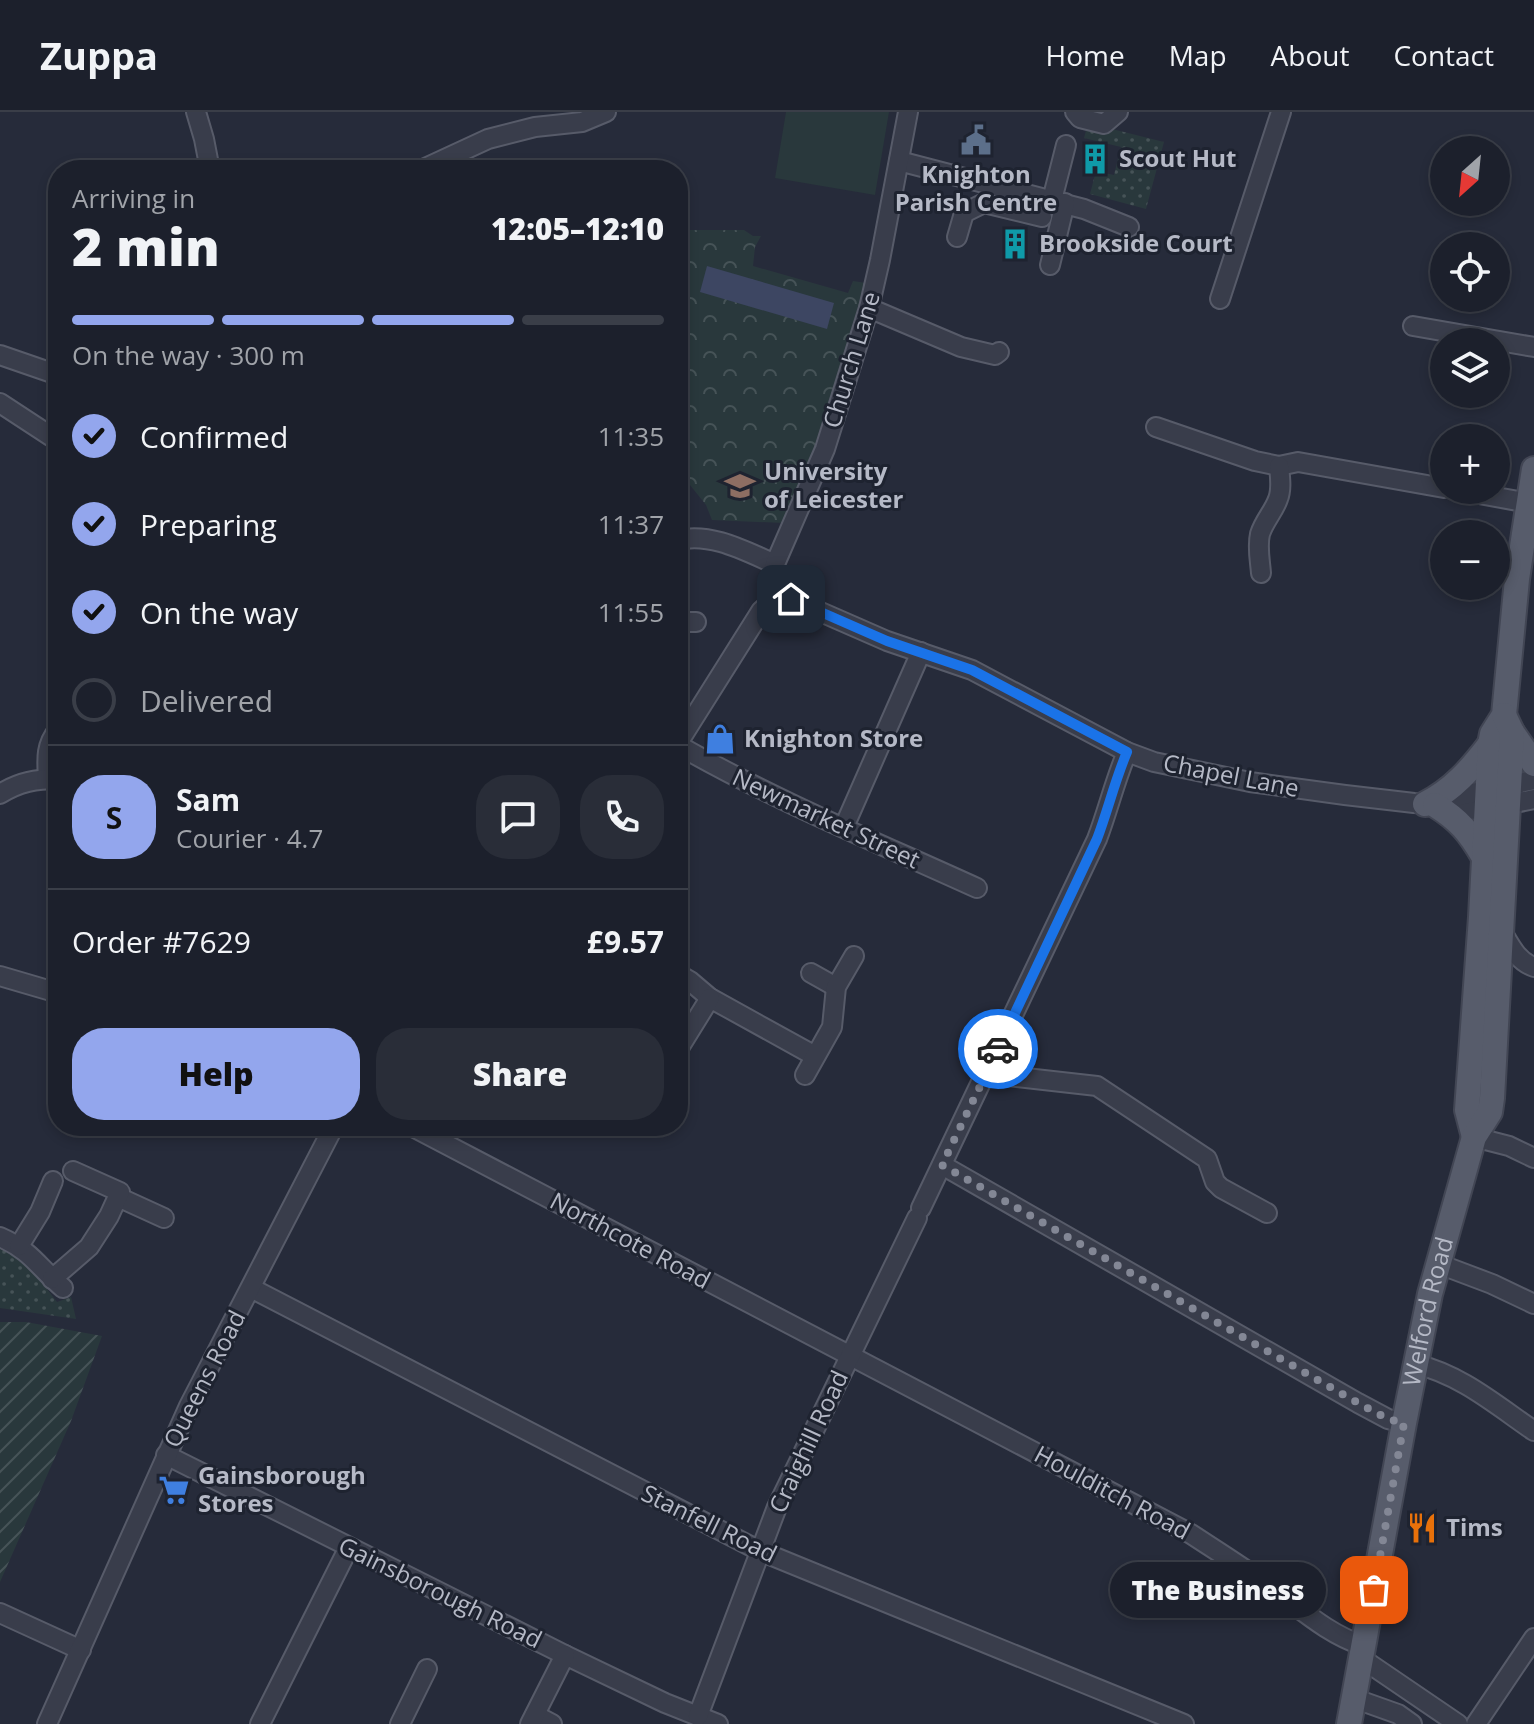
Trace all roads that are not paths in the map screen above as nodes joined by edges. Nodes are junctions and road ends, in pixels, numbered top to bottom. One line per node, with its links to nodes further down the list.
1 (196, 112): 8 (street)
2 (606, 112): 9 (street)
3 (908, 112): 10 (street, Church Lane)
4 (1075, 112): 5 (street)
5 (1118, 112)
6 (1281, 112): 17 (street)
7 (1066, 145): 12 (street)
8 (208, 160)
9 (443, 160)
10 (899, 161): 11 (street); 18 (street, Church Lane)
11 (1020, 202): 12 (street); 13 (street); 15 (street)
12 (1058, 202): 14 (street); 16 (street)
13 (1042, 217)
14 (1129, 227)
15 (957, 237)
16 (1050, 265)
17 (1220, 299)
18 (869, 308): 21 (street); 33 (street, Church Lane)
19 (1413, 326): 20 (street)
20 (1534, 347)
21 (999, 352)
22 (0, 355): 23 (street)
23 (48, 372)
24 (0, 403): 26 (street)
25 (1156, 427): 27 (street)
26 (48, 434)
27 (1279, 466): 29 (street); 34 (street)
28 (1534, 469): 31 (main road, Welford Road)
29 (1430, 486)
30 (1510, 500): 31 (street)
31 (1529, 503): 37 (main road, Welford Road)
32 (688, 538): 33 (street)
33 (776, 560): 35 (street)
34 (1261, 573)
35 (774, 601): 36 (street, Chapel Lane); 38 (street)
36 (921, 652): 41 (street, Chapel Lane); 49 (street)
37 (1508, 724): 39 (main road, Welford Road); 42 (main road); 46 (main road, Welford Road)
38 (688, 728)
39 (1490, 744): 46 (main road, Welford Road); 48 (main road)
40 (688, 750): 49 (street, Newmarket Street)
41 (1127, 752): 48 (street, Chapel Lane); 64 (street, Craighill Road)
42 (1534, 764)
43 (48, 779): 45 (street)
44 (1534, 780): 46 (street)
45 (0, 794)
46 (1498, 797): 47 (street); 48 (street, Chapel Lane); 50 (main road, Welford Road); 52 (main road, Welford Road)
47 (1534, 799)
48 (1434, 805): 50 (main road)
49 (844, 827): 51 (street, Newmarket Street)
50 (1483, 856): 68 (main road, Welford Road)
51 (977, 888)
52 (1501, 930): 54 (street); 59 (main road, Welford Road)
53 (854, 956): 58 (street)
54 (1531, 966): 59 (street)
55 (811, 973): 58 (street)
56 (0, 976): 60 (street)
57 (688, 980): 61 (street)
58 (836, 987): 63 (street)
59 (1497, 988): 68 (main road, Welford Road)
60 (48, 991)
61 (710, 998): 62 (street); 63 (street)
62 (688, 1033)
63 (815, 1056): 65 (street)
64 (989, 1068): 70 (street, Craighill Road); 74 (street)
65 (805, 1075)
66 (329, 1136): 79 (street, Queens Road)
67 (430, 1136): 81 (street, Northcote Road)
68 (1474, 1137): 69 (street); 78 (main road, Welford Road)
69 (1534, 1158)
70 (942, 1165): 81 (street, Craighill Road); 83 (street)
71 (73, 1171): 73 (street)
72 (53, 1181): 77 (street)
73 (119, 1194): 75 (street); 77 (street)
74 (1267, 1213)
75 (164, 1218)
76 (0, 1237): 77 (street)
77 (19, 1246)
78 (1439, 1264): 80 (street); 82 (main road, Welford Road)
79 (251, 1288): 85 (street, Queens Road); 87 (street, Stanfell Road)
80 (1534, 1304)
81 (850, 1355): 87 (street, Craighill Road); 91 (street, Houlditch Road)
82 (1415, 1364): 83 (main road, Welford Road); 84 (street)
83 (1404, 1423): 91 (main road, Welford Road)
84 (1534, 1431)
85 (166, 1455): 86 (street, Gainsborough Road); 90 (street, Queens Road)
86 (349, 1547): 92 (street, Gainsborough Road); 99 (street)
87 (760, 1551): 95 (street, Craighill Road); 103 (street, Stanfell Road)
88 (0, 1613): 90 (street)
89 (1534, 1638): 106 (street)
90 (81, 1650): 98 (street, Queens Road)
91 (1362, 1652): 94 (main road, Welford Road); 97 (street, Houlditch Road)
92 (565, 1655): 95 (street, Gainsborough Road); 96 (street)
93 (427, 1669): 100 (street)
94 (1353, 1698): 104 (main road, Welford Road); 105 (street)
95 (698, 1716): 102 (street, Gainsborough Road)
96 (532, 1719): 101 (street)
97 (1453, 1723)
98 (47, 1724)
99 (260, 1724)
100 (400, 1724)
101 (552, 1724)
102 (718, 1724)
103 (1184, 1724)
104 (1349, 1724)
105 (1412, 1724)
106 (1476, 1724)

